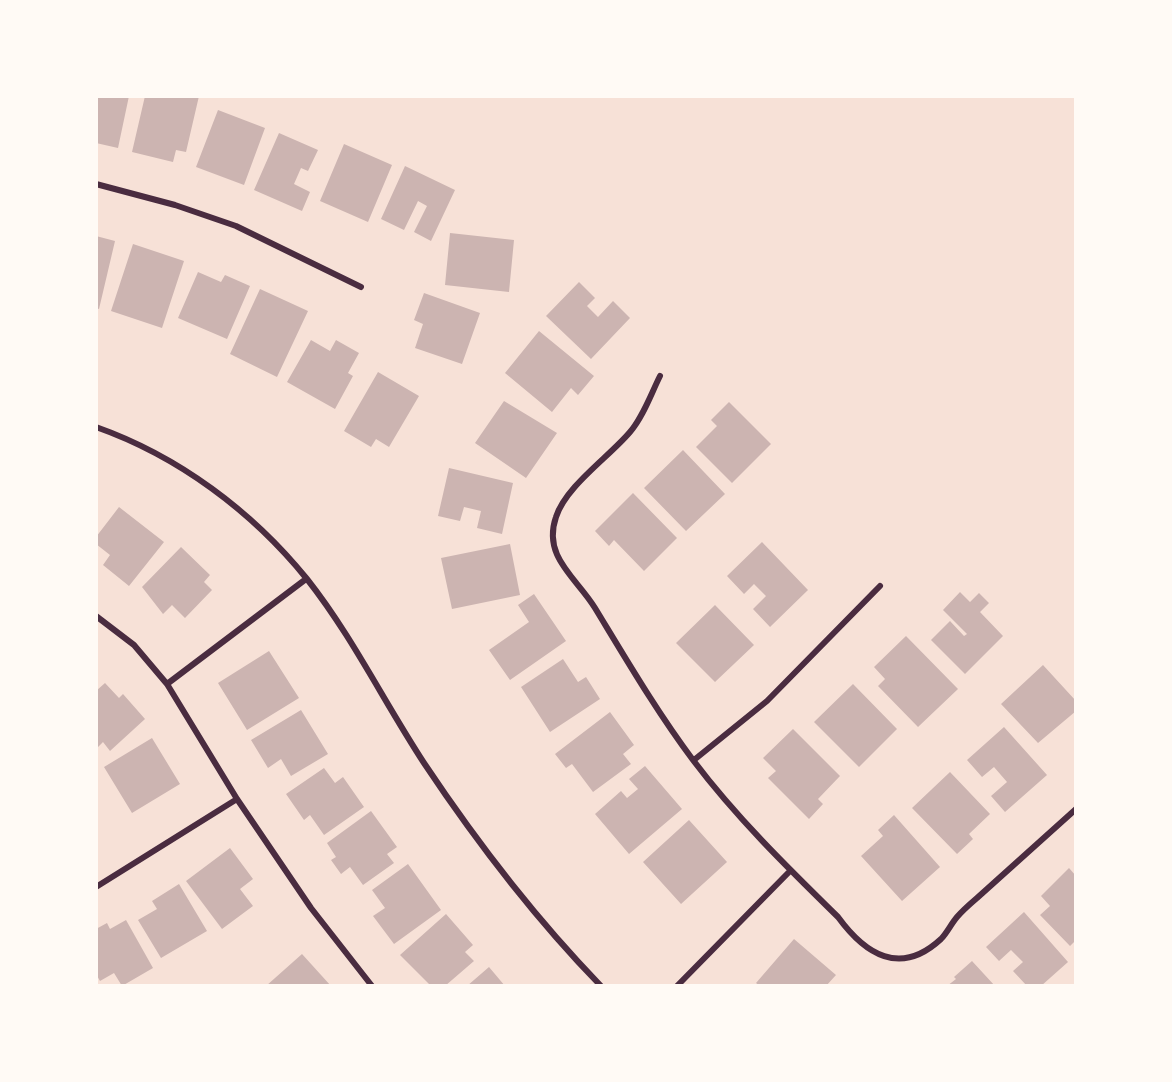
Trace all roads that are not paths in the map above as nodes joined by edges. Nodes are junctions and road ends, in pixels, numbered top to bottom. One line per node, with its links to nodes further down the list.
1 (96, 184): 2 (street)
2 (361, 287)
3 (660, 376): 9 (street)
4 (96, 427): 5 (street)
5 (306, 579): 8 (street); 15 (street)
6 (880, 586): 9 (street)
7 (96, 616): 8 (street)
8 (167, 684): 10 (street)
9 (694, 760): 12 (street)
10 (237, 799): 13 (street); 14 (street)
11 (1076, 809): 12 (street)
12 (790, 871): 16 (street)
13 (96, 887)
14 (372, 986)
15 (601, 986)
16 (677, 986)

